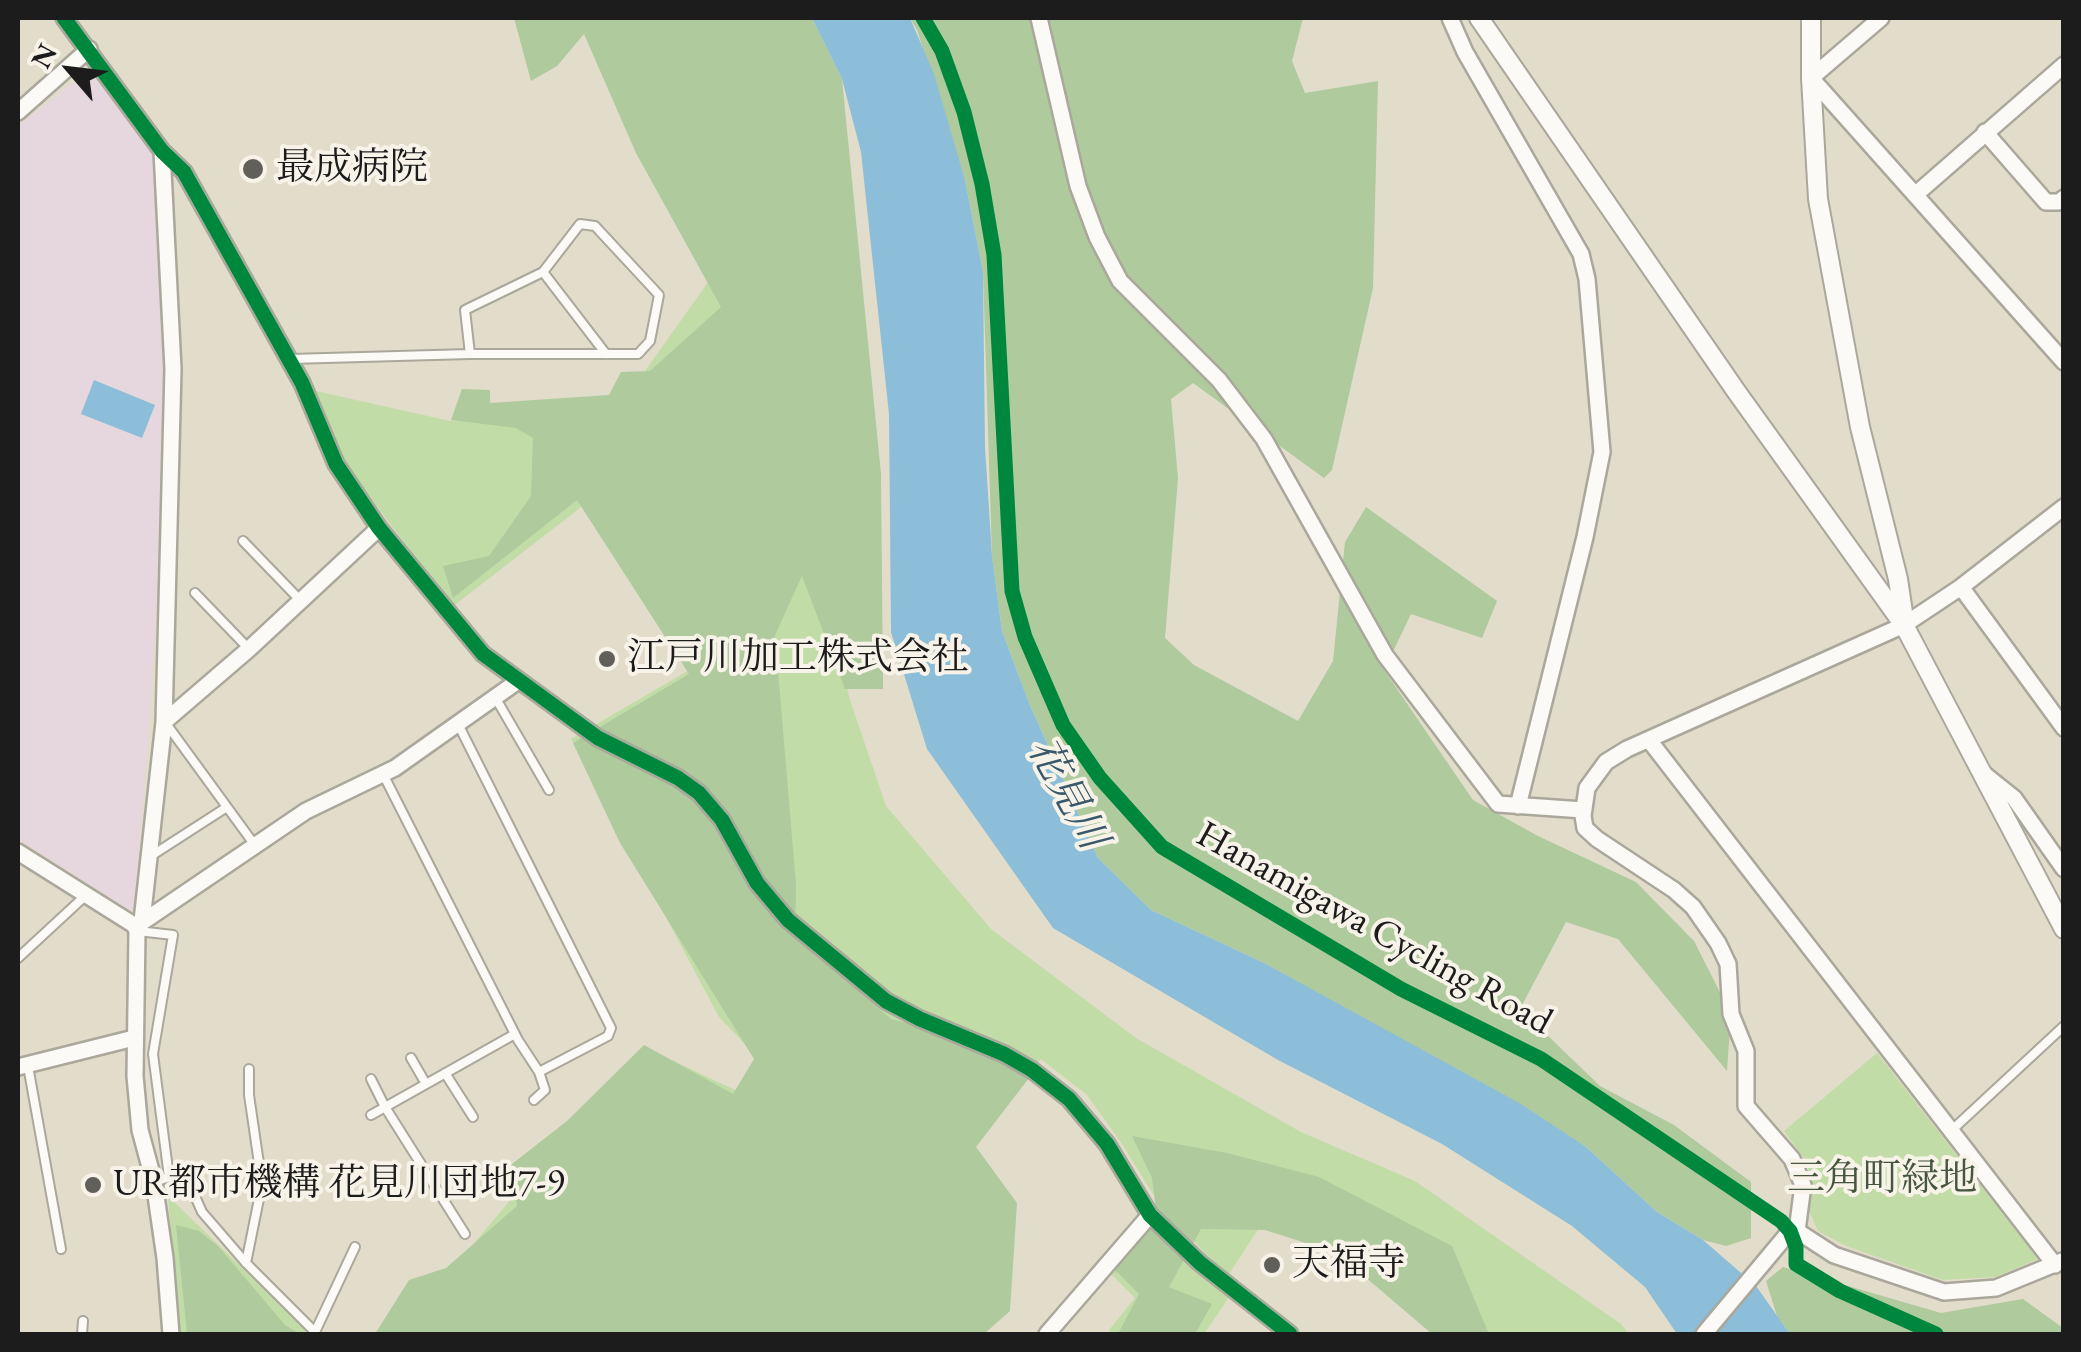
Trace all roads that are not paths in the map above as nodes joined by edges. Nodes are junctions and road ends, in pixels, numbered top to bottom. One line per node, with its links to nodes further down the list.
1 (64, 18): 7 (street)
2 (1038, 18): 37 (street)
3 (1450, 18): 37 (street)
4 (1479, 18): 26 (street)
5 (1812, 18): 9 (street)
6 (1881, 18): 9 (street)
7 (89, 48): 10 (street); 12 (street)
8 (2064, 65): 11 (street)
9 (1811, 78): 13 (street); 26 (street)
10 (18, 112)
11 (1985, 132): 13 (street); 14 (street)
12 (162, 150): 18 (street); 30 (street)
13 (1915, 195): 19 (street)
14 (2062, 203)
15 (543, 272): 16 (lane); 17 (lane); 17 (lane)
16 (470, 354): 17 (lane); 18 (lane)
17 (606, 354)
18 (290, 358): 21 (street)
19 (2064, 362)
20 (2064, 508): 23 (street)
21 (380, 528): 25 (street); 28 (street)
22 (243, 541): 25 (lane)
23 (1961, 587): 26 (street); 32 (street)
24 (195, 593): 27 (lane)
25 (301, 601): 27 (street)
26 (1904, 625): 33 (street); 34 (street)
27 (249, 649): 30 (street)
28 (518, 681): 29 (street); 64 (street)
29 (495, 697): 31 (street); 36 (lane)
30 (164, 722): 38 (lane); 42 (street)
31 (458, 724): 35 (street); 54 (lane)
32 (2064, 728)
33 (1648, 740): 39 (street); 62 (street)
34 (1981, 771): 43 (street); 46 (street)
35 (383, 774): 40 (street); 49 (lane)
36 (549, 790)
37 (1518, 806): 39 (street)
38 (227, 807): 40 (lane); 42 (lane)
39 (1583, 810): 65 (street)
40 (254, 844): 45 (street)
41 (18, 852): 44 (street)
42 (149, 857): 45 (street)
43 (2064, 868)
44 (85, 896): 45 (street); 47 (lane)
45 (140, 926): 50 (street); 63 (lane)
46 (2064, 929)
47 (18, 958)
48 (2064, 1026): 62 (lane)
49 (515, 1034): 54 (lane); 55 (lane)
50 (134, 1038): 52 (street); 63 (street)
51 (412, 1058): 57 (lane)
52 (22, 1066): 68 (lane)
53 (249, 1069): 70 (lane)
54 (539, 1072): 58 (lane)
55 (446, 1073): 57 (lane); 61 (lane)
56 (371, 1079): 59 (lane)
57 (426, 1084): 59 (lane)
58 (534, 1100)
59 (385, 1107): 60 (lane); 66 (lane)
60 (372, 1115)
61 (473, 1116)
62 (1952, 1130): 69 (street)
63 (162, 1180): 70 (lane); 73 (street)
64 (1150, 1215): 74 (street); 75 (street)
65 (1797, 1231): 69 (street); 76 (street)
66 (465, 1234)
67 (355, 1247): 70 (lane)
68 (61, 1249)
69 (2059, 1262)
70 (246, 1263)
71 (82, 1322): 72 (lane)
72 (82, 1334)
73 (171, 1334)
74 (1047, 1334)
75 (1290, 1334)
76 (1704, 1334)

